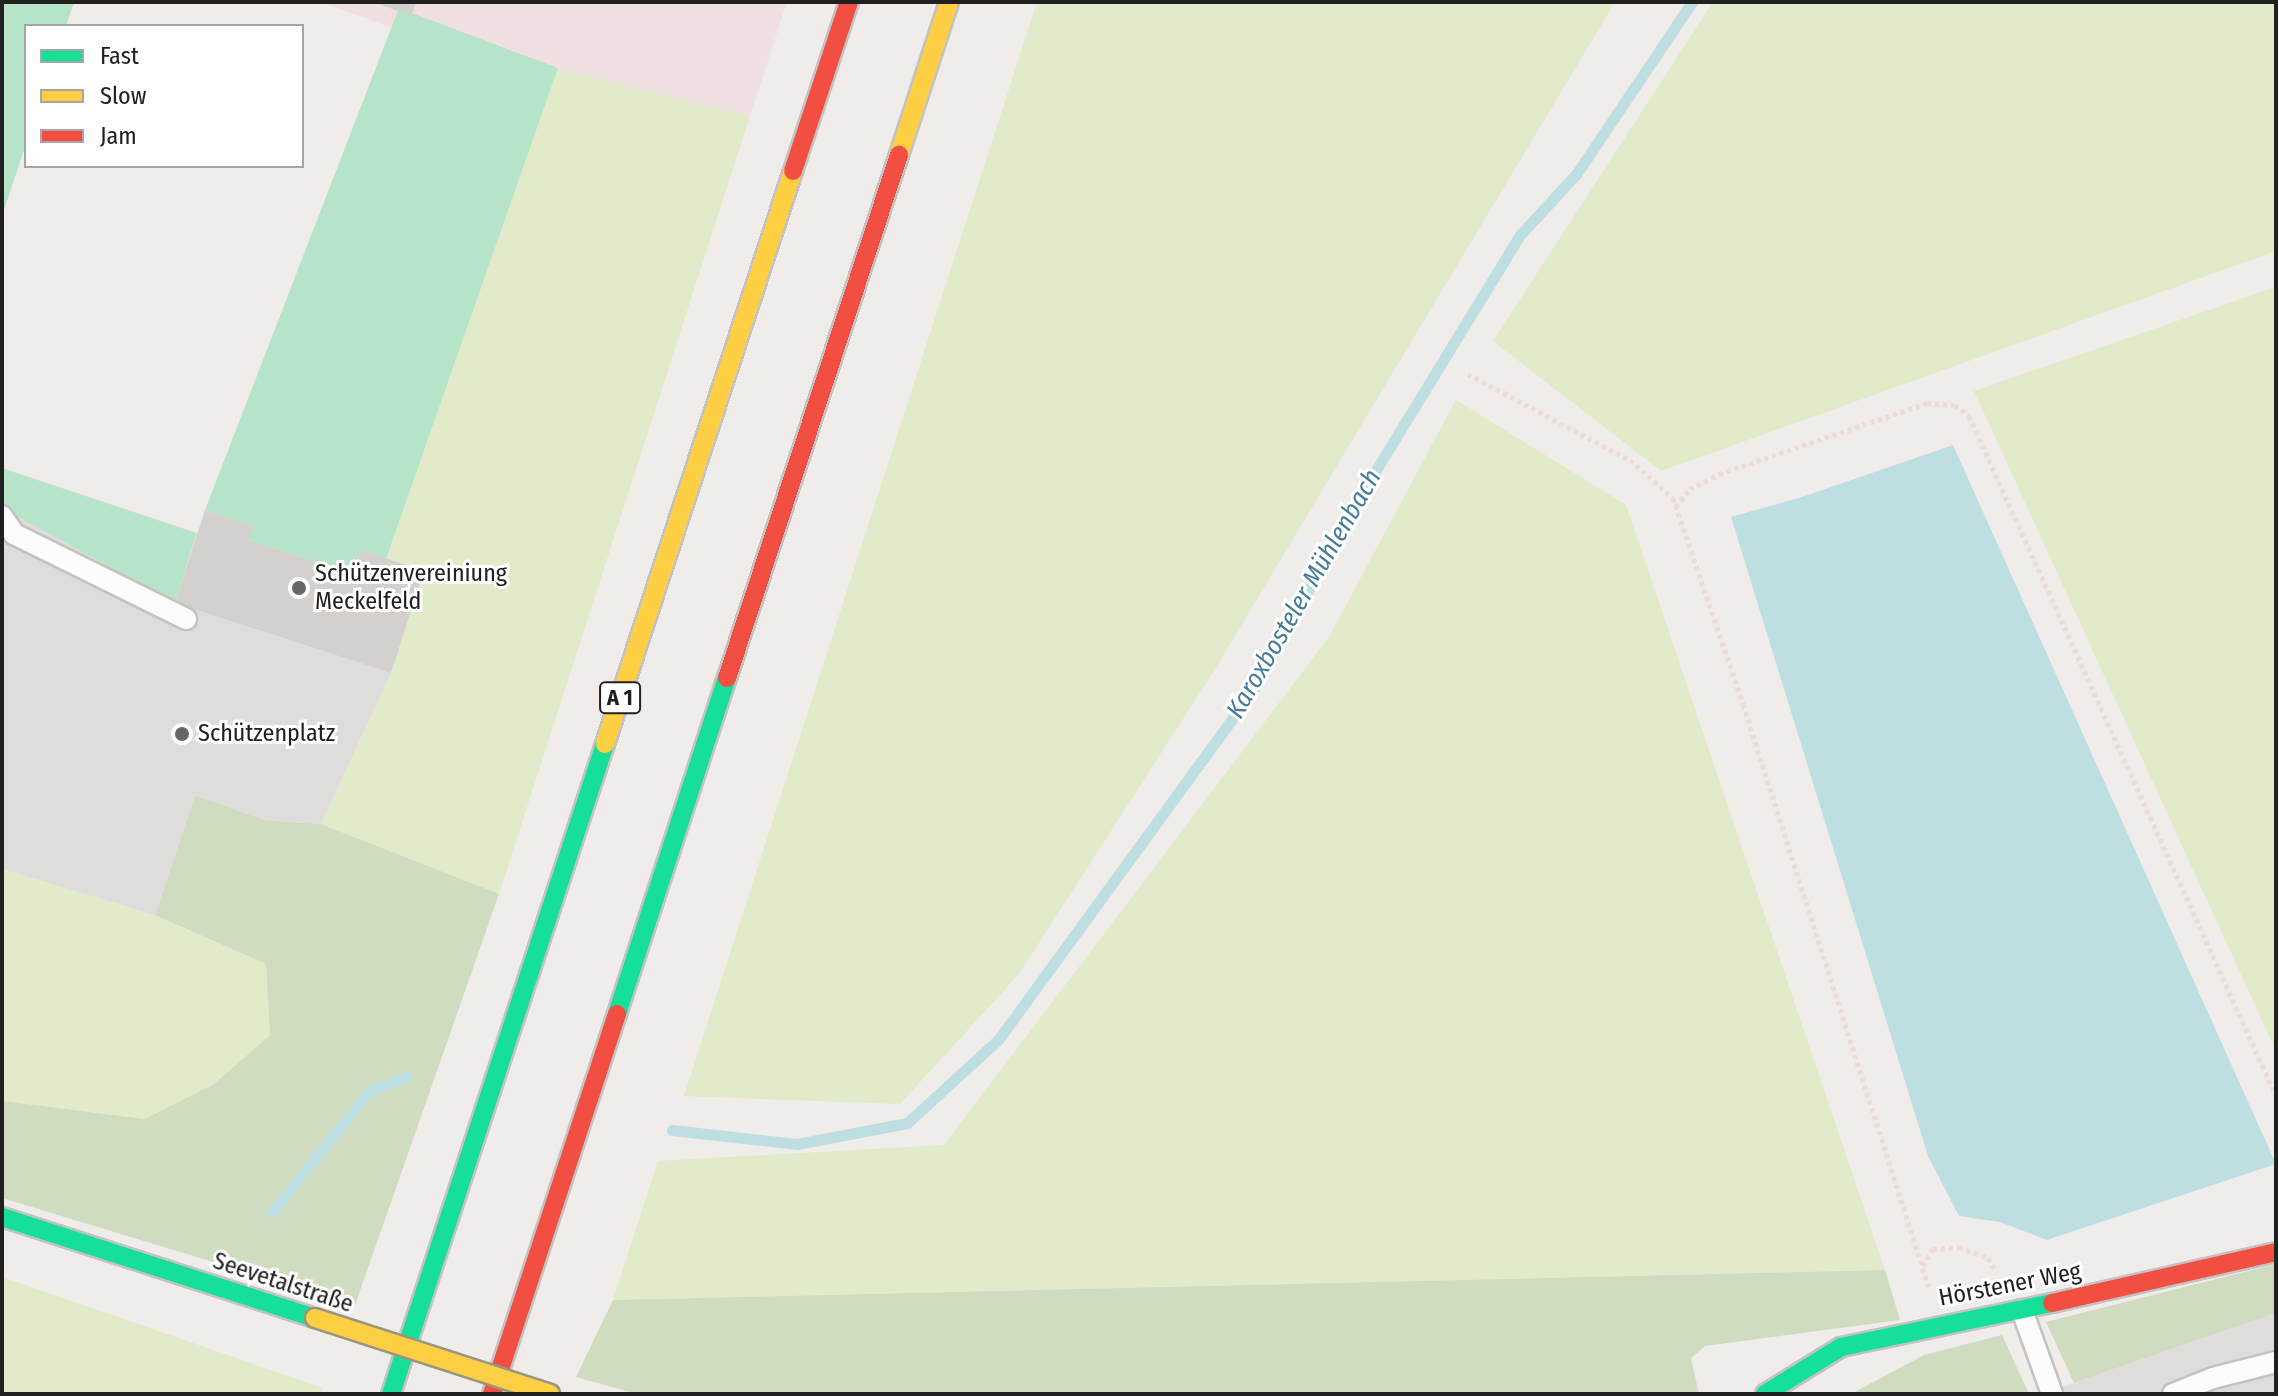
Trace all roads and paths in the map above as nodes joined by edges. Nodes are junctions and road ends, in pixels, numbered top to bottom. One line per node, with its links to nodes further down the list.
1 (849, 2): 15 (main road, A 1)
2 (949, 2): 16 (main road)
3 (1468, 374): 4 (path)
4 (1676, 507): 7 (path); 10 (path)
5 (2, 516): 6 (lane)
6 (186, 619)
7 (2276, 1096)
8 (2, 1217): 17 (main road, Seevetalstraße, bridge)
9 (2276, 1252): 11 (main road, Hörstener Weg)
10 (1922, 1267): 12 (path); 13 (path)
11 (2022, 1310): 12 (main road, Hörstener Weg); 19 (lane)
12 (1995, 1315): 13 (main road, Hörstener Weg)
13 (1940, 1323): 18 (main road, Hörstener Weg)
14 (2276, 1362): 20 (lane)
15 (391, 1394)
16 (492, 1394)
17 (550, 1394)
18 (1765, 1394)
19 (2052, 1394)
20 (2173, 1394)

